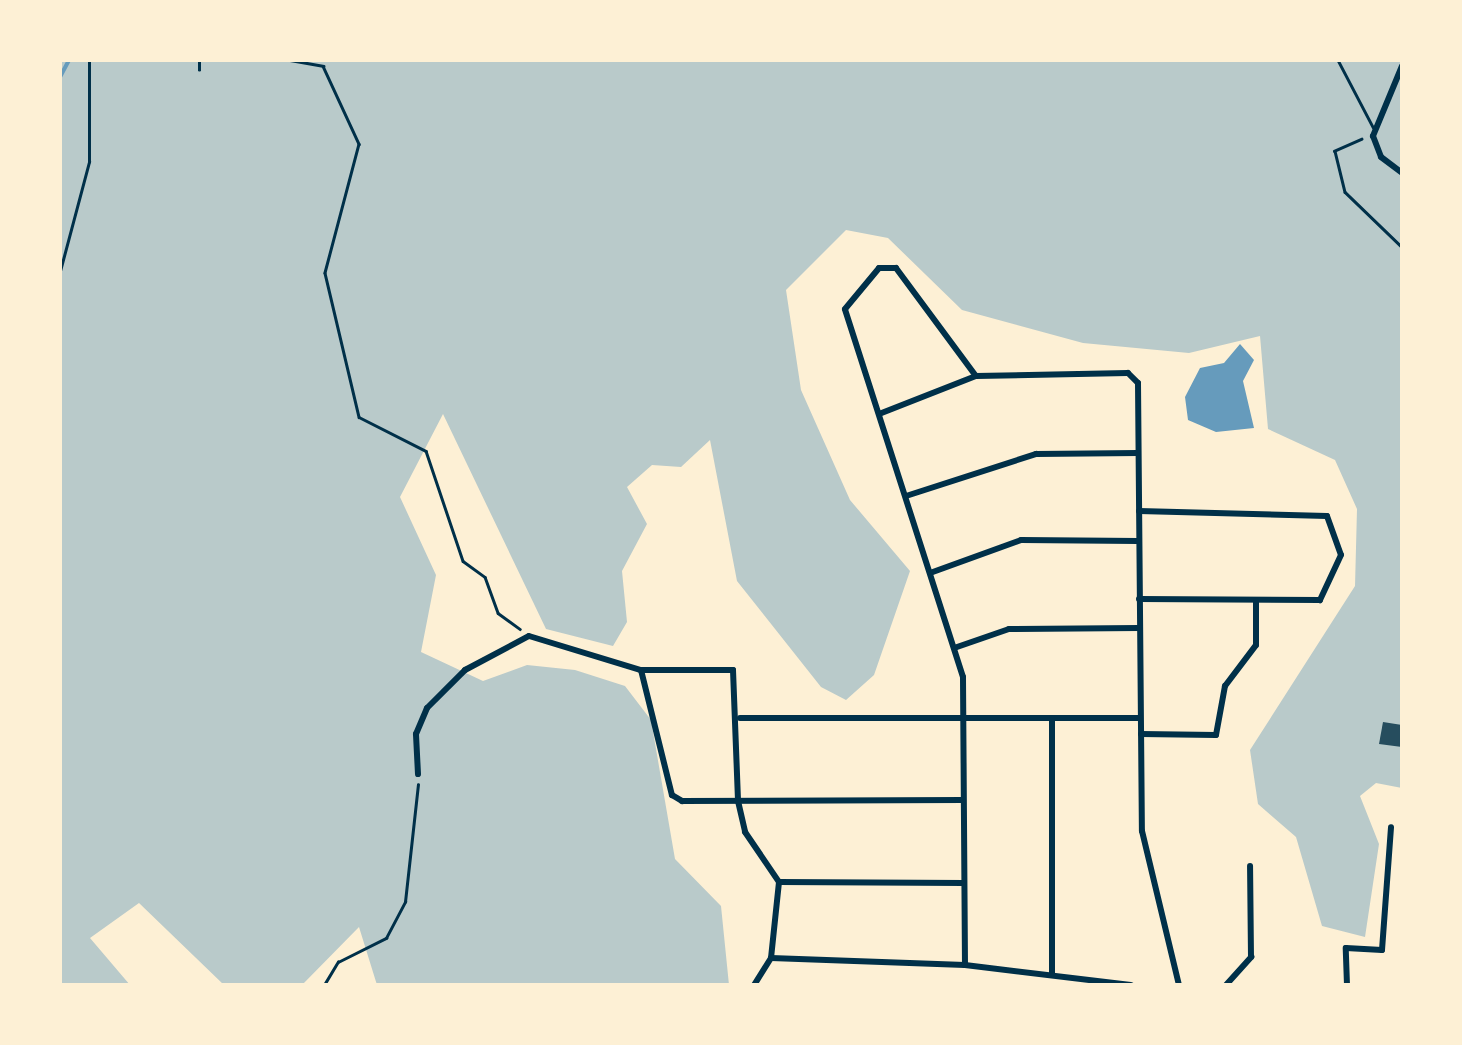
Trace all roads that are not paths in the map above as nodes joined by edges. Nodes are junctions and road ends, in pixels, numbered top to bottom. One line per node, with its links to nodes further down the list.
1 (1338, 60): 3 (lane)
2 (1402, 66): 3 (street)
3 (1374, 132): 4 (street)
4 (1402, 173)
5 (976, 376): 6 (street); 6 (street); 7 (street)
6 (879, 414): 8 (street)
7 (1138, 453): 8 (street); 9 (street)
8 (906, 496): 11 (street)
9 (1138, 511): 10 (street); 13 (street)
10 (1138, 540): 11 (street); 12 (street)
11 (930, 573): 15 (street)
12 (1139, 598): 13 (street); 14 (street)
13 (1256, 601): 21 (street)
14 (1140, 628): 15 (street); 19 (street)
15 (956, 646): 20 (street)
16 (641, 670): 17 (street); 22 (street); 24 (street)
17 (740, 718): 20 (street); 24 (street)
18 (1052, 718): 19 (street); 20 (street); 31 (street)
19 (1140, 718): 21 (street)
20 (965, 720): 23 (street)
21 (1141, 734): 34 (street)
22 (418, 774)
23 (964, 800): 24 (street); 28 (street)
24 (738, 801): 27 (street)
25 (1391, 827): 36 (street)
26 (1250, 866): 35 (street)
27 (779, 882): 28 (street); 29 (street)
28 (964, 883): 30 (street)
29 (771, 958): 30 (street); 32 (street)
30 (965, 965): 31 (street)
31 (1052, 973): 33 (street)
32 (754, 985)
33 (1132, 985)
34 (1179, 985)
35 (1226, 985)
36 (1347, 985)

